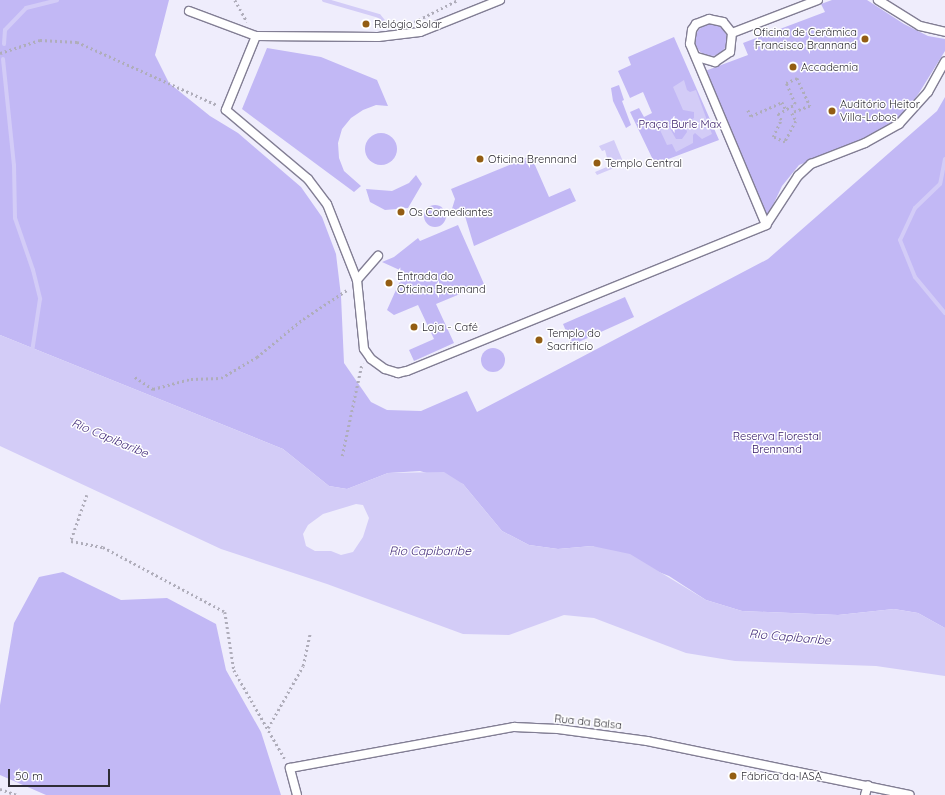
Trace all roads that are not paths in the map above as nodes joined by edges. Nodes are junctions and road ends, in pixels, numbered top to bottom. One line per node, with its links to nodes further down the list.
1 (500, 0): 7 (lane)
2 (818, 0): 6 (lane)
3 (878, 0): 5 (lane)
4 (189, 11): 7 (lane)
5 (945, 32)
6 (732, 33): 8 (lane); 8 (lane)
7 (256, 36): 12 (lane)
8 (697, 57): 10 (lane)
9 (945, 61): 10 (lane)
10 (766, 225): 12 (lane)
11 (378, 256): 12 (lane)
12 (357, 280)
13 (868, 785): 14 (lane, Rua da Balsa); 15 (lane); 16 (lane, Rua da Balsa)
14 (297, 795)
15 (866, 795)
16 (910, 795)

